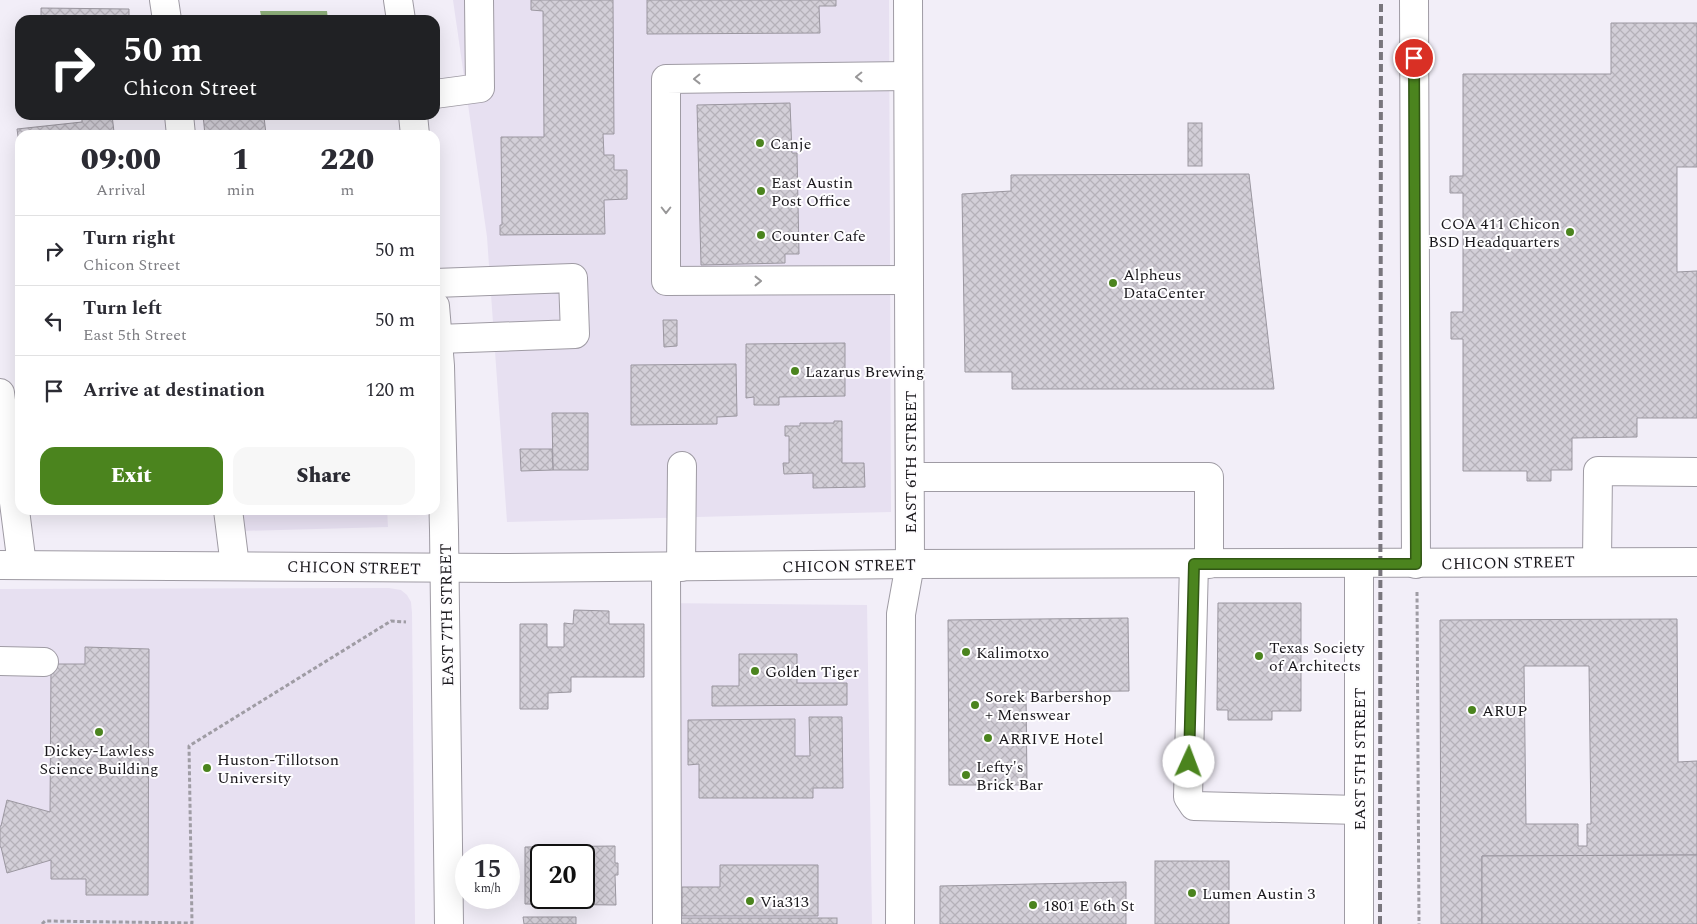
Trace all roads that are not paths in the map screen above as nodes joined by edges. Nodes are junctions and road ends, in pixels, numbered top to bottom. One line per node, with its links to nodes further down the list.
1 (164, 0): 6 (street)
2 (398, 0): 7 (street)
3 (479, 0): 9 (street)
4 (908, 0): 8 (street, EAST 6TH STREET)
5 (1414, 0): 24 (street)
6 (166, 15)
7 (400, 15)
8 (908, 76): 10 (street, EAST 6TH STREET); 10 (street, one-way to 10)
9 (440, 93)
10 (909, 280): 17 (street, EAST 6TH STREET)
11 (440, 283): 12 (street)
12 (440, 339)
13 (440, 366): 28 (street, EAST 7TH STREET)
14 (0, 393): 25 (street)
15 (682, 466): 27 (street)
16 (1697, 472): 19 (street)
17 (910, 477): 22 (street, EAST 6TH STREET); 23 (street)
18 (229, 515): 26 (street)
19 (1597, 561): 20 (street, CHICON STREET); 24 (street, CHICON STREET)
20 (1697, 562)
21 (1360, 563): 23 (street, CHICON STREET); 24 (street, CHICON STREET); 31 (street, EAST 5TH STREET)
22 (910, 564): 23 (street, CHICON STREET); 27 (street, CHICON STREET); 34 (street, EAST 6TH STREET)
23 (1201, 564): 31 (street)
24 (1416, 564)
25 (11, 565): 26 (street, CHICON STREET)
26 (235, 566): 28 (street, CHICON STREET)
27 (673, 567): 28 (street, CHICON STREET); 33 (street)
28 (445, 568): 32 (street, EAST 7TH STREET)
29 (0, 661): 30 (street)
30 (44, 662)
31 (1359, 810): 35 (street, EAST 5TH STREET)
32 (449, 924)
33 (667, 924)
34 (900, 924)
35 (1358, 924)

